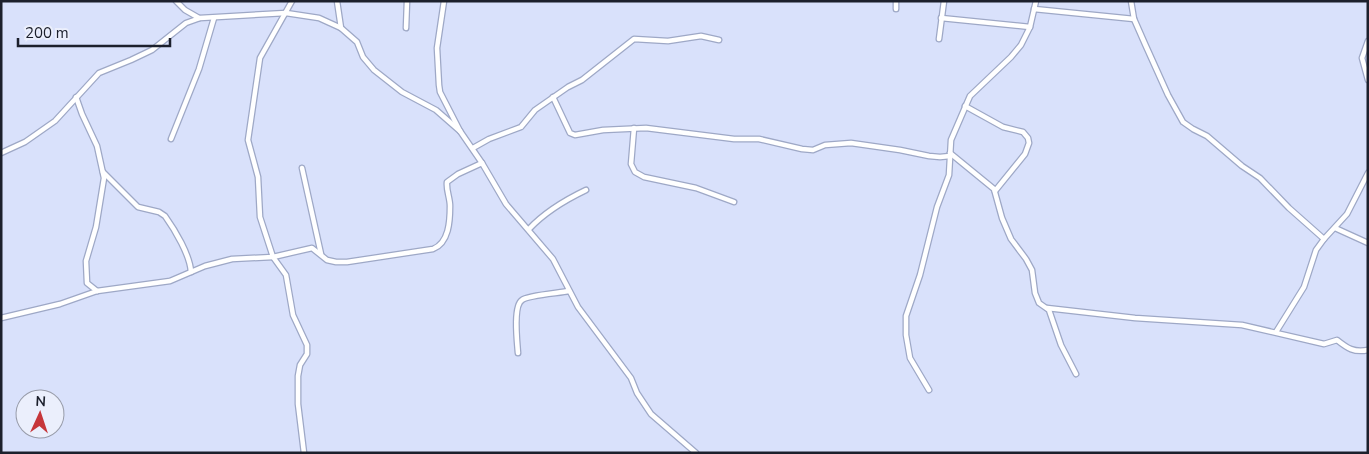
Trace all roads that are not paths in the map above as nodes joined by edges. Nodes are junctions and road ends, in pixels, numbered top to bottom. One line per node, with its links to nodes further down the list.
1 (176, 1): 13 (street)
2 (292, 1): 12 (street)
3 (336, 1): 18 (street)
4 (408, 1): 19 (street)
5 (444, 1): 28 (street)
6 (896, 1): 10 (street)
7 (944, 1): 15 (street)
8 (1036, 1): 11 (street)
9 (1131, 1): 16 (street)
10 (896, 9)
11 (1034, 10): 16 (street); 17 (street)
12 (286, 12): 14 (street); 18 (street); 45 (street)
13 (200, 18): 14 (street); 24 (street)
14 (214, 18): 29 (street)
15 (941, 18): 17 (street); 20 (street)
16 (1134, 19): 42 (street)
17 (1030, 27): 26 (street)
18 (341, 28): 28 (street)
19 (406, 28)
20 (939, 39)
21 (719, 40): 25 (street)
22 (1368, 41): 23 (street)
23 (1368, 80)
24 (76, 97): 31 (street); 35 (street)
25 (553, 97): 27 (street); 30 (street)
26 (965, 106): 32 (street); 38 (street)
27 (634, 128): 32 (street); 39 (street)
28 (460, 130): 30 (street)
29 (171, 139)
30 (472, 148): 33 (street)
31 (2, 153)
32 (950, 154): 38 (street); 55 (street)
33 (482, 163): 41 (street); 44 (street)
34 (302, 168): 44 (street)
35 (103, 172): 46 (street); 48 (street)
36 (1368, 173): 40 (street)
37 (586, 190): 41 (street)
38 (995, 191): 49 (street)
39 (734, 202)
40 (1334, 228): 42 (street); 43 (street)
41 (529, 229): 47 (street)
42 (1324, 239): 51 (street)
43 (1368, 242)
44 (321, 254): 45 (street)
45 (273, 257): 46 (street); 56 (street)
46 (192, 272): 48 (street)
47 (569, 291): 53 (street); 57 (street)
48 (96, 292): 50 (street)
49 (1047, 308): 51 (street); 54 (street)
50 (1, 318)
51 (1276, 332): 52 (street)
52 (1368, 350)
53 (518, 353)
54 (1076, 374)
55 (929, 390)
56 (304, 453)
57 (696, 453)

